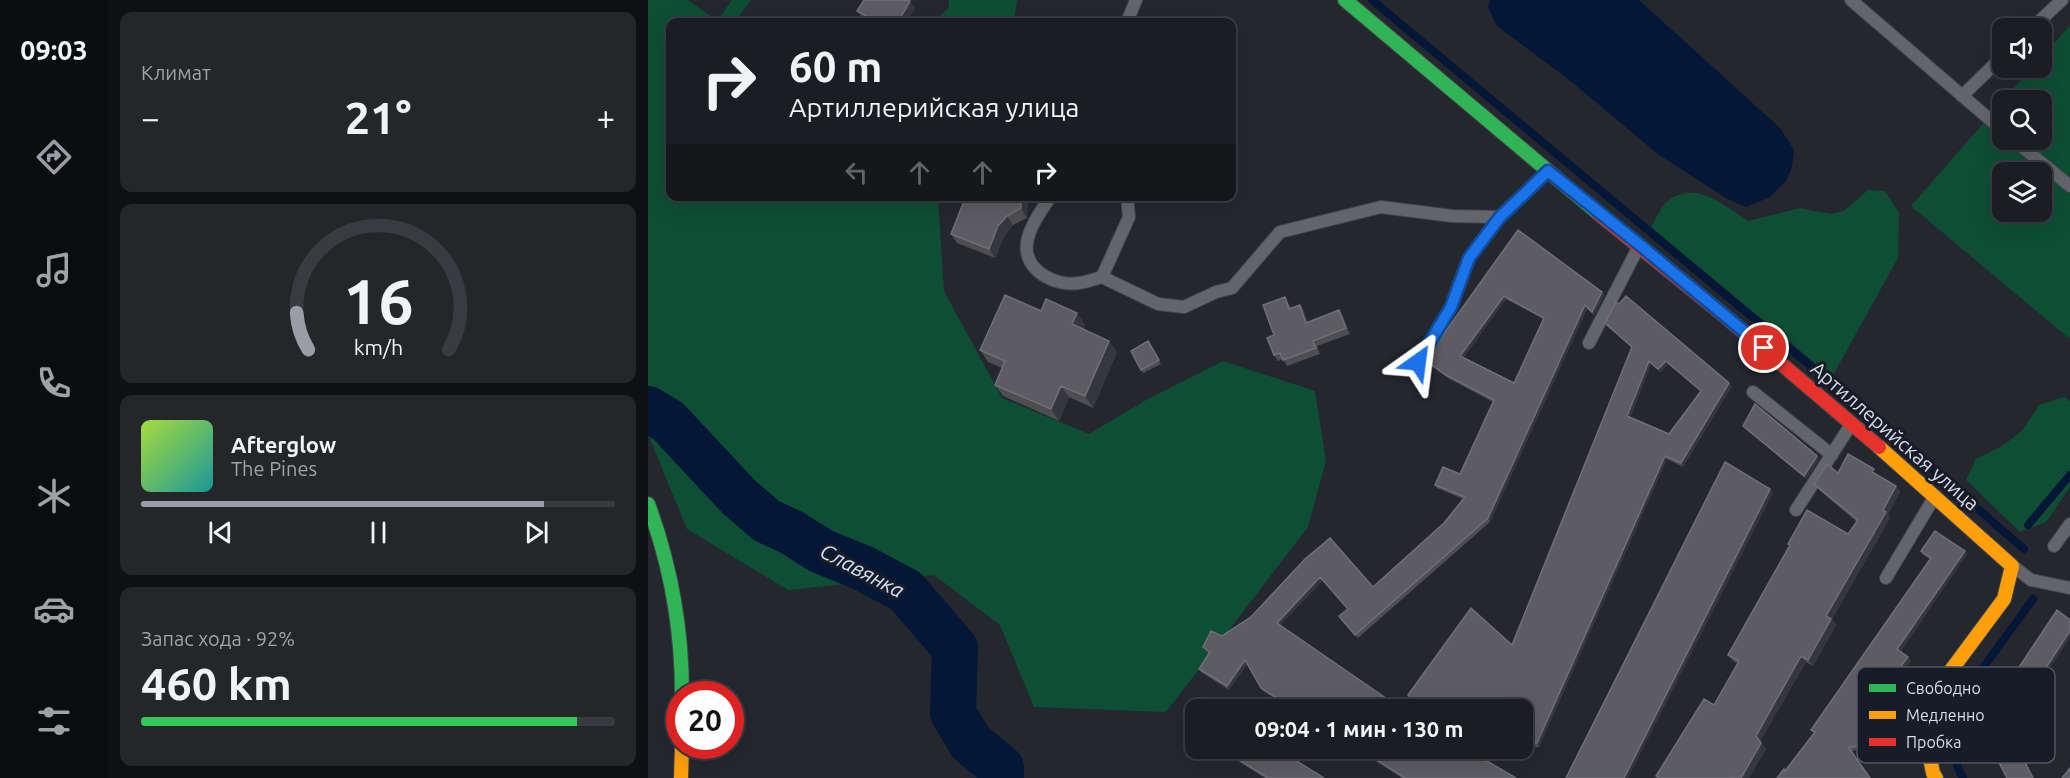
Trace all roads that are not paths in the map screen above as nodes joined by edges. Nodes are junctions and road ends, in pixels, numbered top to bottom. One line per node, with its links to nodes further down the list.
1 (1136, 0): 5 (lane)
2 (1345, 0): 11 (street, Артиллерийская улица)
3 (1851, 0): 8 (lane)
4 (2062, 0): 6 (lane)
5 (1129, 18)
6 (2043, 18)
7 (1992, 67): 8 (lane)
8 (1962, 96): 9 (lane)
9 (1992, 122)
10 (2026, 150): 12 (lane)
11 (1548, 171): 15 (lane); 16 (street, Артиллерийская улица)
12 (2070, 186)
13 (1048, 201): 17 (lane)
14 (1127, 201): 17 (lane)
15 (1500, 217): 17 (lane); 19 (lane)
16 (1640, 245): 18 (lane); 21 (street, Артиллерийская улица)
17 (1102, 277)
18 (1589, 343)
19 (1418, 362)
20 (1753, 392): 22 (lane)
21 (1853, 422): 22 (lane); 23 (street, Артиллерийская улица)
22 (1832, 455): 25 (lane)
23 (1935, 495): 28 (street, Артиллерийская улица); 29 (lane)
24 (648, 504): 32 (street)
25 (1796, 510)
26 (2070, 524): 27 (lane)
27 (2054, 546)
28 (2012, 566): 30 (lane); 31 (street)
29 (1886, 578)
30 (2070, 588)
31 (1954, 667)
32 (681, 681)
33 (682, 759): 35 (street)
34 (1931, 763): 36 (street)
35 (681, 778)
36 (1936, 778)

